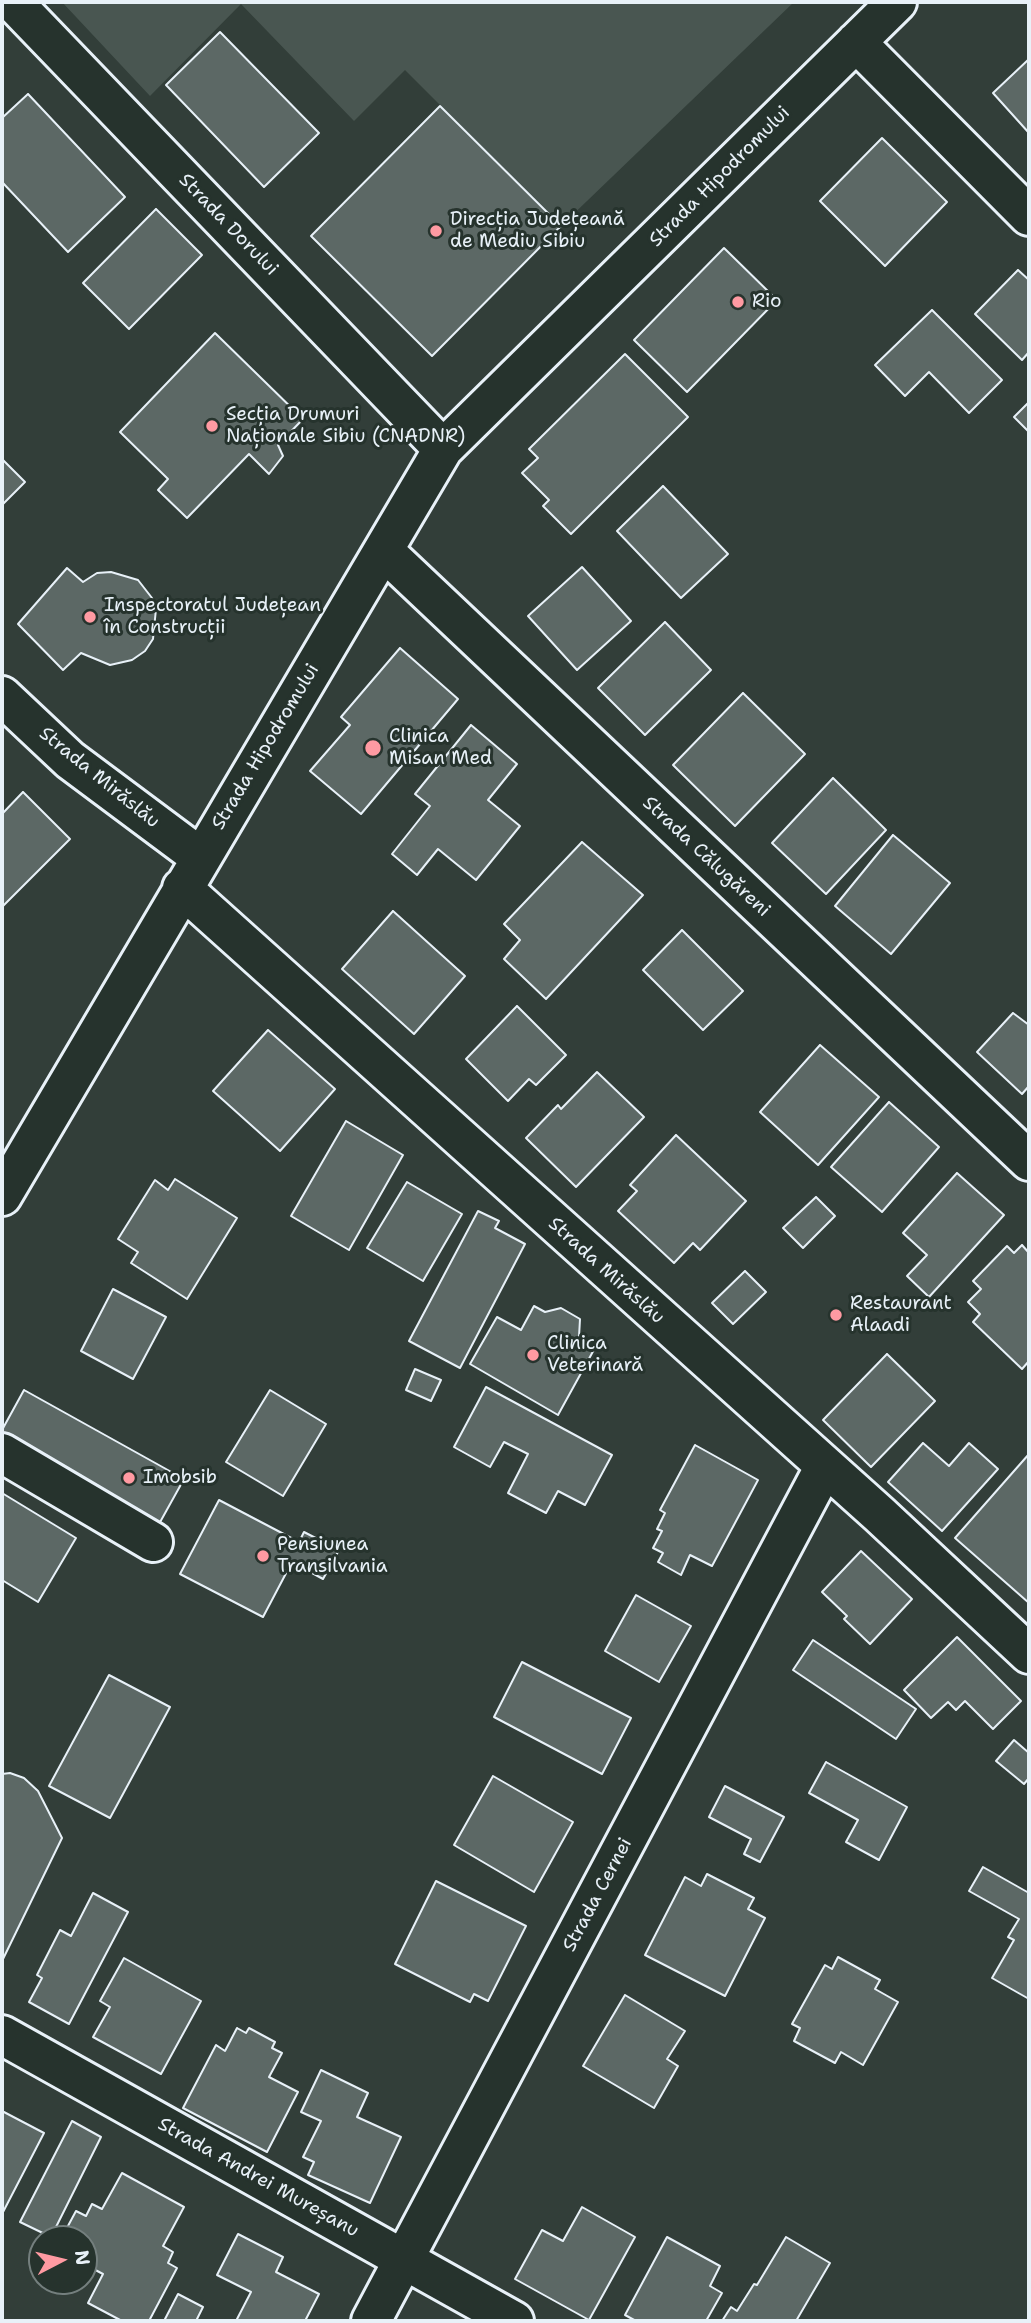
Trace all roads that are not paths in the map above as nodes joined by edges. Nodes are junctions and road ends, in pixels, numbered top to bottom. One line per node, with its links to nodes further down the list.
1 (13, 2): 5 (street, Strada Dorului)
2 (897, 2): 3 (street, Strada Hipodromului)
3 (856, 42): 4 (street); 5 (street, Strada Hipodromului)
4 (1029, 216)
5 (443, 449): 6 (street, Strada Hipodromului)
6 (384, 551): 8 (street, Strada Hipodromului); 9 (street, Strada Călugăreni)
7 (2, 696): 8 (street, Strada Mirăslău)
8 (191, 872): 10 (street, Strada Hipodromului); 12 (street, Strada Mirăslău)
9 (1029, 1161)
10 (2, 1196)
11 (2, 1453): 13 (street)
12 (824, 1468): 14 (street, Strada Mirăslău); 16 (street, Strada Cernei)
13 (153, 1542)
14 (1029, 1654)
15 (2, 2035): 16 (street, Strada Andrei Mureșanu)
16 (405, 2260): 17 (street, Strada Cernei); 18 (street, Strada Andrei Mureșanu)
17 (370, 2321)
18 (514, 2321)

